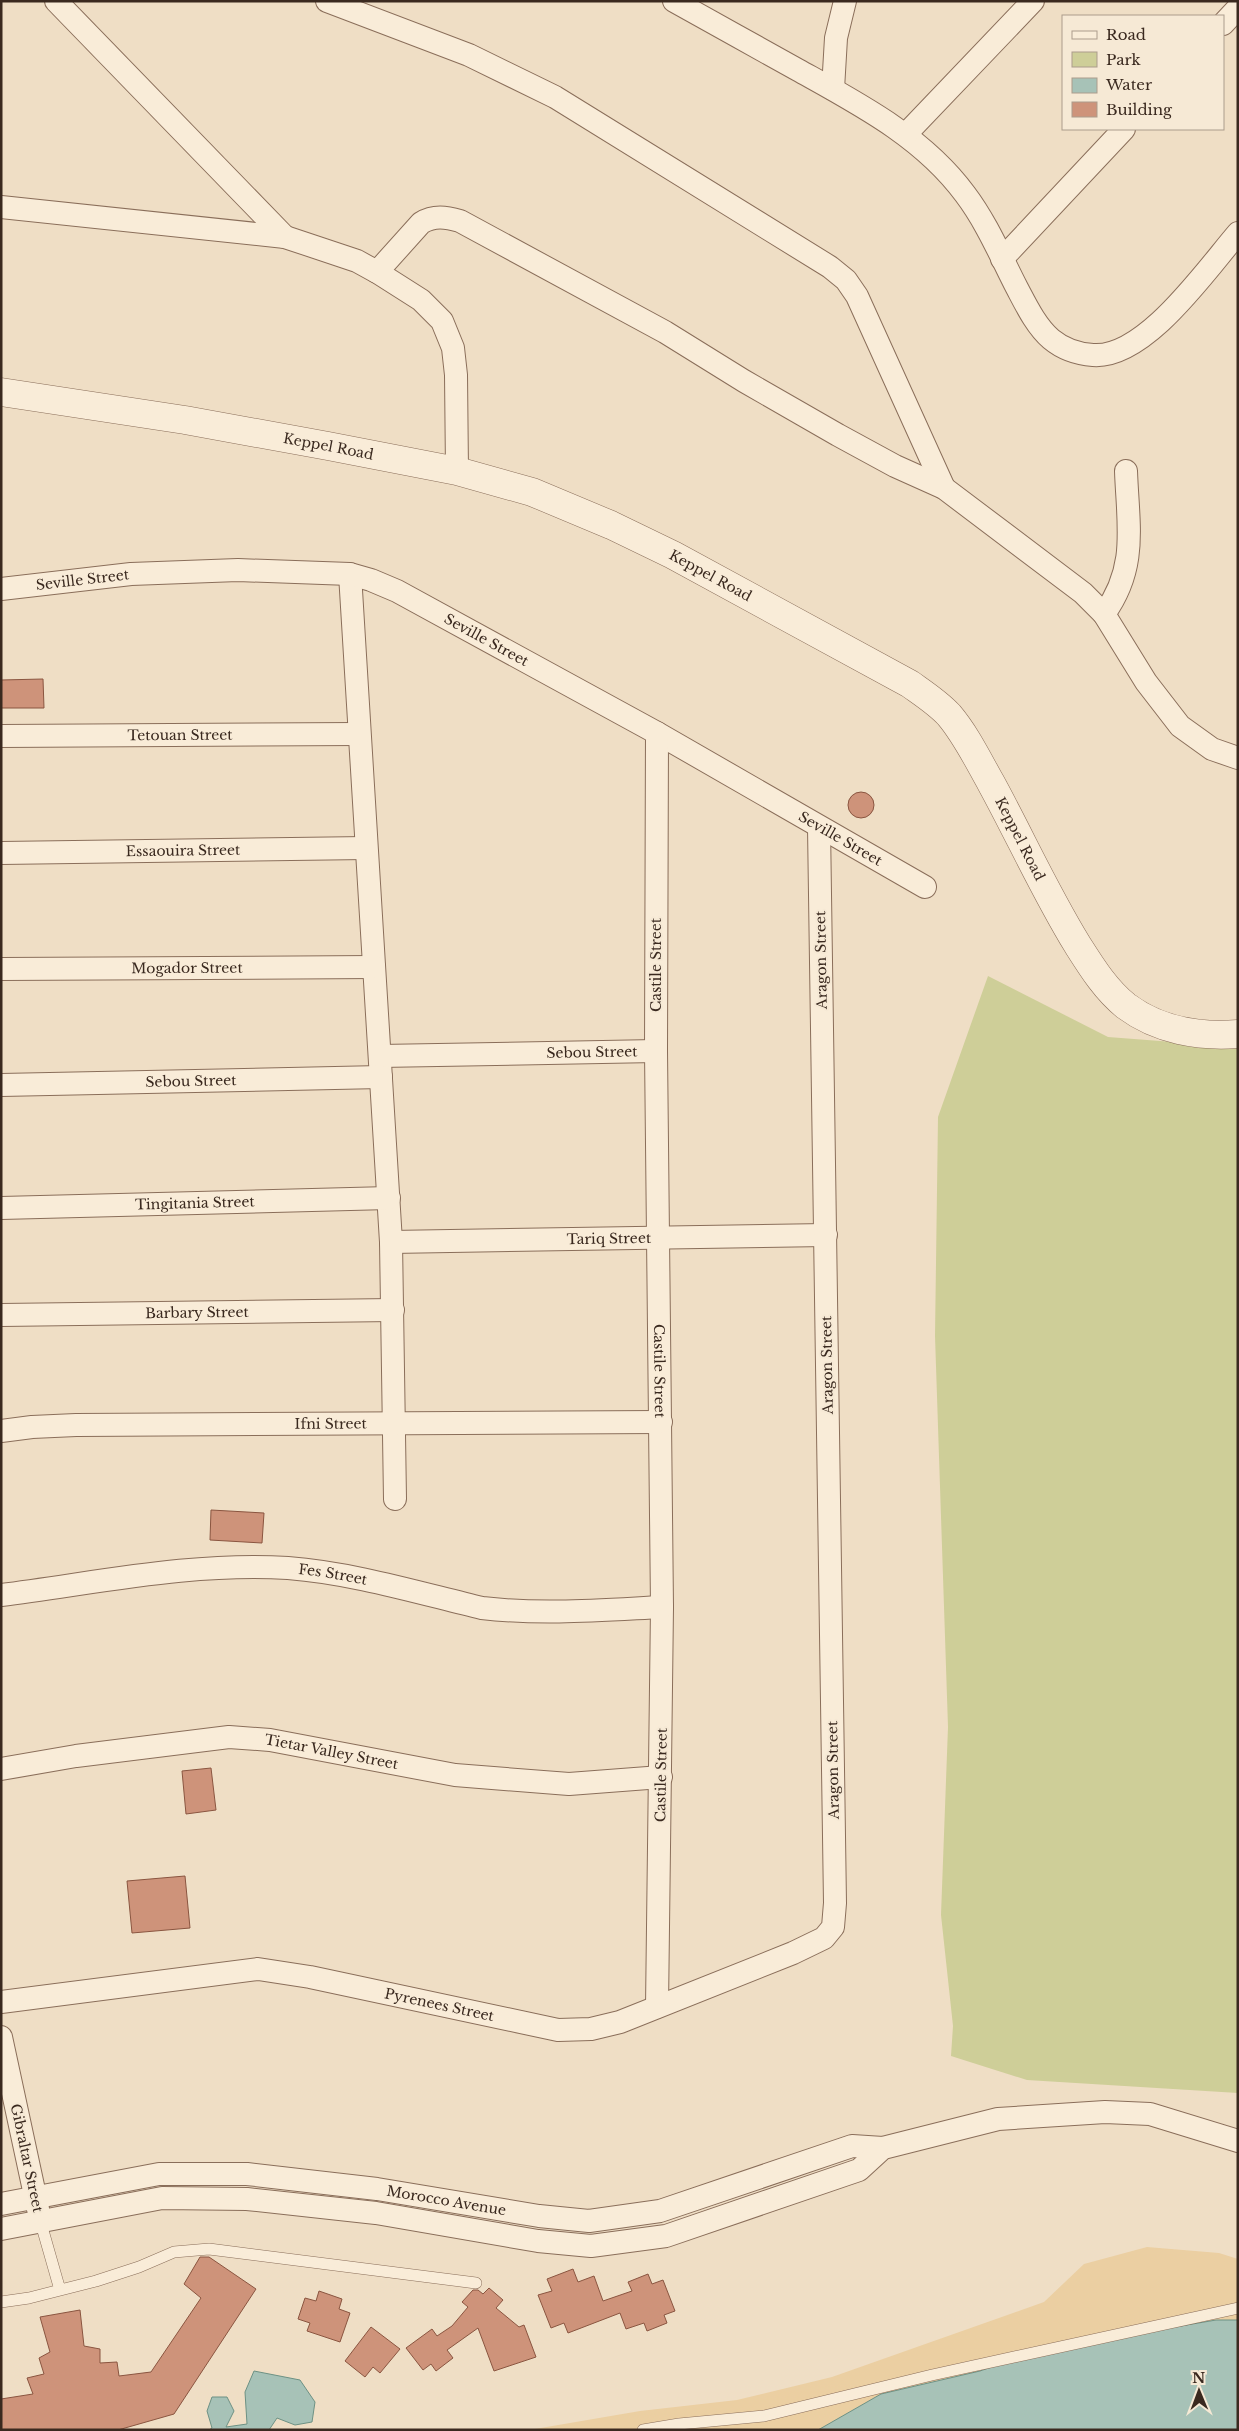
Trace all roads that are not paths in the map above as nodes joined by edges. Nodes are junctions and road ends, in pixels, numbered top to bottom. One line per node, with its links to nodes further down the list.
1 (56, 1): 13 (street)
2 (327, 1): 19 (street)
3 (674, 1): 8 (street)
4 (845, 1): 8 (street)
5 (1033, 1): 10 (street)
6 (1238, 8): 7 (street)
7 (1224, 23)
8 (833, 89): 10 (street)
9 (1123, 130): 14 (street)
10 (906, 134): 14 (street)
11 (1, 207): 13 (street)
12 (1238, 233): 14 (street)
13 (285, 237): 15 (street)
14 (1002, 259)
15 (377, 272): 17 (street); 19 (street)
16 (1, 392): 17 (street, Keppel Road)
17 (457, 471): 33 (street, Keppel Road)
18 (1126, 472): 22 (street)
19 (944, 488): 22 (street)
20 (350, 574): 21 (street, Seville Street); 23 (street, Seville Street); 24 (street)
21 (1, 589)
22 (1104, 614): 26 (street)
23 (657, 733): 27 (street, Seville Street); 34 (street, Castile Street)
24 (359, 734): 25 (street, Tetouan Street); 28 (street)
25 (1, 736)
26 (1238, 758)
27 (819, 826): 30 (street, Seville Street); 39 (street, Aragon Street)
28 (366, 848): 29 (street, Essaouira Street); 31 (street)
29 (1, 853)
30 (925, 887)
31 (374, 967): 32 (street, Mogador Street); 35 (street)
32 (1, 969)
33 (1238, 1034)
34 (656, 1051): 35 (street, Sebou Street); 40 (street, Castile Street)
35 (380, 1066): 36 (street, Sebou Street); 37 (street)
36 (1, 1085)
37 (389, 1198): 38 (street, Tingitania Street); 41 (street)
38 (1, 1208)
39 (826, 1235): 40 (street, Tariq Street); 52 (street, Aragon Street)
40 (658, 1239): 41 (street, Tariq Street); 45 (street, Castile Street)
41 (391, 1242): 42 (street)
42 (393, 1310): 43 (street, Barbary Street); 44 (street)
43 (1, 1315)
44 (395, 1422): 45 (street, Ifni Street); 46 (street, Ifni Street); 47 (street)
45 (660, 1422): 49 (street, Castile Street)
46 (1, 1431)
47 (395, 1499)
48 (1, 1596): 49 (street, Fes Street)
49 (662, 1607): 51 (street, Castile Street)
50 (1, 1769): 51 (street, Tietar Valley Street)
51 (661, 1777): 54 (street, Castile Street)
52 (835, 1903): 54 (street, Pyrenees Street)
53 (1, 2002): 54 (street, Pyrenees Street)
54 (657, 2008)
55 (1, 2037): 58 (street, Gibraltar Street)
56 (1238, 2142): 57 (street)
57 (883, 2148): 58 (street, Morocco Avenue); 60 (street)
58 (35, 2196): 59 (street, Morocco Avenue); 60 (street, Gibraltar Street)
59 (1, 2204)
60 (40, 2220): 61 (street); 63 (lane)
61 (1, 2230)
62 (476, 2283): 63 (lane)
63 (60, 2290): 64 (lane)
64 (1, 2302)
65 (1238, 2308): 66 (lane)
66 (643, 2430)

